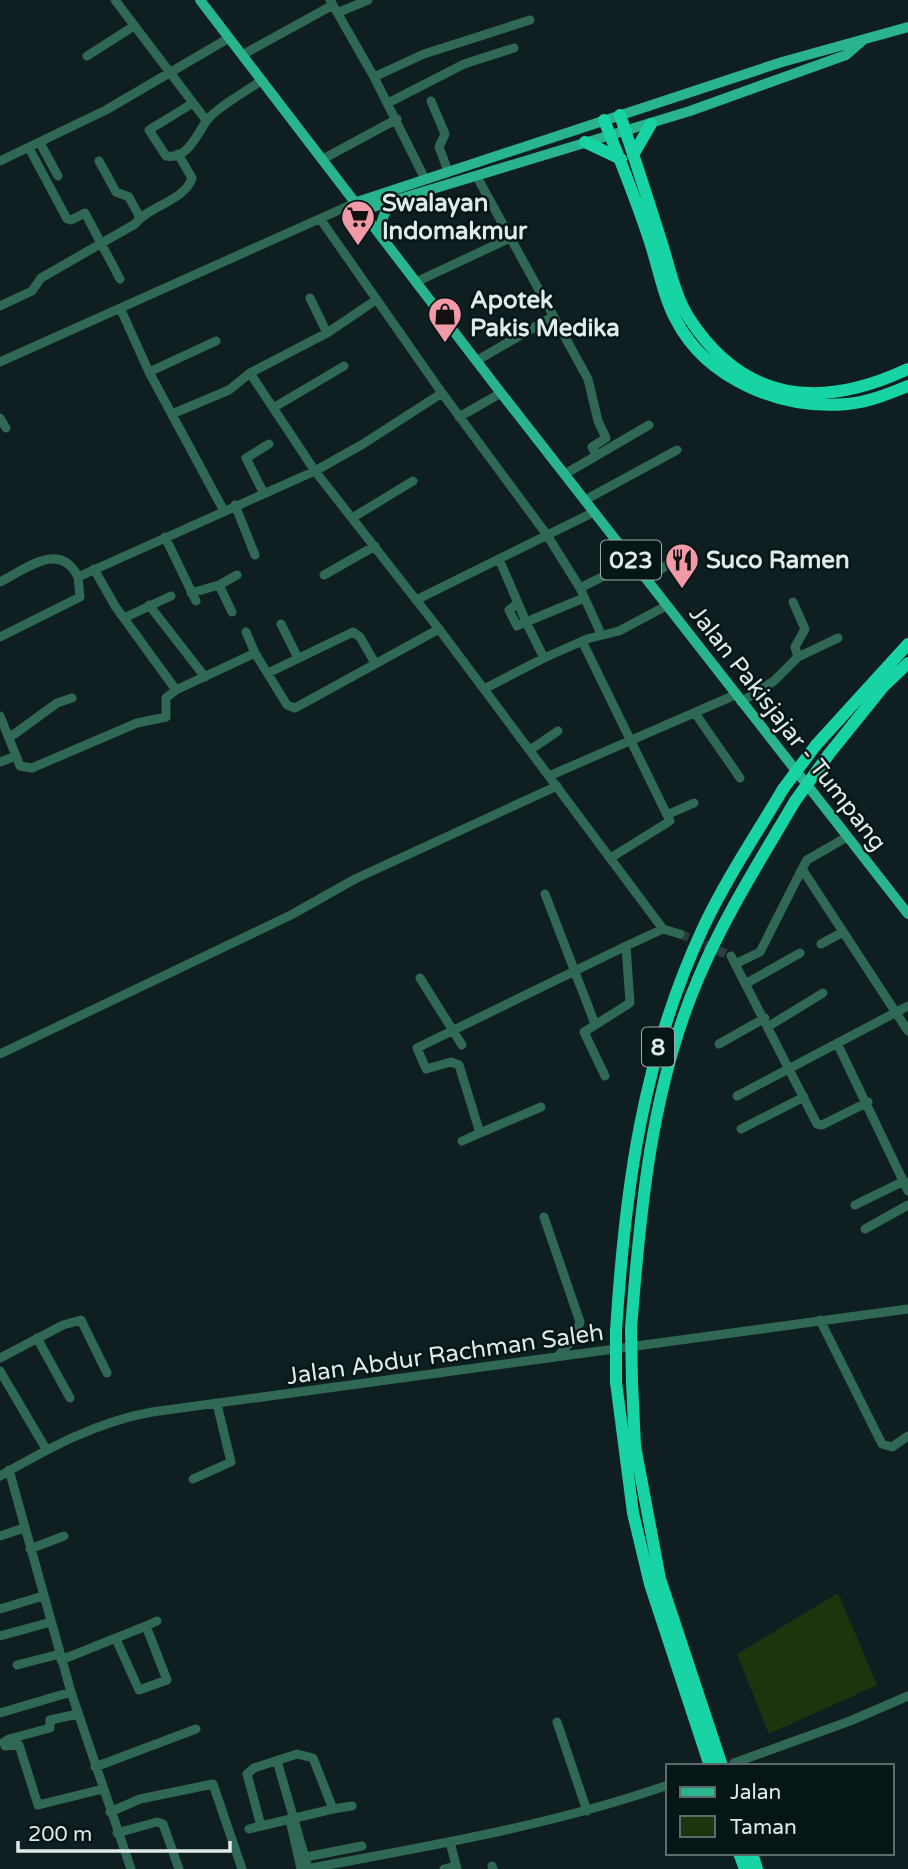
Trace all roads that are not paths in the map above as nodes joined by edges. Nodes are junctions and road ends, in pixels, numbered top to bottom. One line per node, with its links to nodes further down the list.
1 (115, 0): 6 (street)
2 (200, 0): 8 (main road, Jalan Pakisjajar - Tumpang / 023)
3 (368, 0): 4 (street)
4 (334, 6): 11 (street); 14 (street)
5 (530, 20): 14 (street)
6 (134, 26): 12 (street); 13 (street)
7 (908, 27): 9 (main road)
8 (229, 38): 11 (main road, Jalan Pakisjajar - Tumpang / 023); 13 (street)
9 (864, 39): 19 (main road); 23 (main road)
10 (514, 48): 18 (street)
11 (242, 55): 15 (main road, Jalan Pakisjajar - Tumpang / 023)
12 (87, 56)
13 (171, 74): 17 (street); 21 (street); 27 (street)
14 (374, 77): 18 (street)
15 (262, 80): 21 (street); 31 (main road, Jalan Pakisjajar - Tumpang / 023)
16 (431, 101): 34 (street)
17 (193, 103): 21 (street); 29 (street)
18 (388, 103): 20 (street)
19 (620, 115): 22 (main road); 24 (highway)
20 (397, 119): 31 (street); 37 (street)
21 (206, 120): 29 (street)
22 (604, 120): 25 (highway); 34 (main road)
23 (651, 124): 24 (main road); 30 (highway)
24 (625, 131): 25 (main road); 30 (highway)
25 (610, 135): 26 (main road); 30 (highway)
26 (585, 142): 30 (highway); 36 (main road)
27 (40, 143): 28 (street); 35 (street)
28 (29, 148): 32 (street); 44 (street)
29 (178, 154): 40 (street)
30 (627, 157): 57 (highway); 60 (highway)
31 (323, 159): 39 (main road, Jalan Pakisjajar - Tumpang / 023)
32 (0, 161)
33 (99, 161): 40 (street)
34 (448, 171): 37 (main road)
35 (58, 176)
36 (477, 177): 38 (main road); 43 (street)
37 (425, 179): 39 (main road)
38 (393, 200): 39 (main road); 42 (main road)
39 (360, 206): 41 (street); 42 (main road, Jalan Pakisjajar - Tumpang / 023)
40 (139, 216): 44 (street)
41 (321, 220): 48 (street); 50 (street)
42 (378, 232): 46 (main road, Jalan Pakisjajar - Tumpang / 023)
43 (510, 238): 46 (street); 51 (street)
44 (100, 244): 45 (street); 49 (street)
45 (120, 279)
46 (416, 282): 54 (main road, Jalan Pakisjajar - Tumpang / 023)
47 (310, 298): 52 (street)
48 (376, 300): 52 (street); 61 (street)
49 (0, 306)
50 (121, 310): 55 (street); 58 (street)
51 (552, 317): 54 (street); 71 (street)
52 (327, 333): 59 (street)
53 (216, 341): 58 (street)
54 (476, 361): 62 (main road, Jalan Pakisjajar - Tumpang / 023)
55 (0, 362)
56 (344, 366): 63 (street)
57 (908, 369)
58 (149, 372): 64 (street)
59 (250, 373): 63 (street); 64 (street)
60 (908, 386)
61 (442, 393): 65 (street); 72 (street)
62 (501, 393): 65 (street); 73 (main road, Jalan Pakisjajar - Tumpang / 023)
63 (273, 408): 72 (street)
64 (172, 414): 78 (street)
65 (459, 417): 81 (street)
66 (0, 418): 68 (street)
67 (649, 425): 71 (street)
68 (6, 428)
69 (269, 444): 75 (street)
70 (677, 450): 76 (street)
71 (597, 455): 73 (street)
72 (315, 471): 75 (street); 80 (street)
73 (565, 474): 76 (main road, Jalan Pakisjajar - Tumpang / 023)
74 (413, 481): 80 (street)
75 (263, 492): 77 (street)
76 (585, 500): 79 (main road, Jalan Pakisjajar - Tumpang / 023)
77 (235, 505): 78 (street); 84 (street)
78 (224, 511): 82 (street)
79 (594, 512): 81 (street); 87 (main road, Jalan Pakisjajar - Tumpang / 023)
80 (352, 518): 83 (street)
81 (547, 535): 86 (street); 95 (street)
82 (165, 537): 88 (street); 94 (street)
83 (375, 546): 90 (street); 97 (street)
84 (255, 555)
85 (676, 558): 92 (street)
86 (499, 559): 97 (street); 103 (street)
87 (632, 562): 92 (main road, Jalan Pakisjajar - Tumpang / 023); 95 (street)
88 (94, 569): 91 (street); 102 (street)
89 (237, 575): 94 (street)
90 (324, 575)
91 (78, 577): 93 (street); 108 (street)
92 (647, 580): 100 (main road, Jalan Pakisjajar - Tumpang / 023)
93 (0, 582)
94 (219, 585): 101 (street)
95 (582, 593): 103 (street); 107 (street)
96 (171, 596): 99 (street)
97 (416, 600): 105 (street)
98 (793, 602): 113 (street)
99 (149, 605): 102 (street); 119 (street)
100 (666, 606): 107 (street); 123 (main road, Jalan Pakisjajar - Tumpang / 023)
101 (232, 612)
102 (124, 618): 121 (street)
103 (526, 622): 115 (street)
104 (281, 624): 114 (street)
105 (439, 629): 116 (street); 120 (street)
106 (246, 632): 112 (street)
107 (601, 634): 110 (street)
108 (0, 637)
109 (838, 638): 113 (street)
110 (582, 641): 115 (street); 128 (street)
111 (908, 644): 211 (highway, 8, bridge)
112 (256, 653): 118 (street); 119 (street)
113 (798, 657): 123 (street)
114 (298, 658): 116 (street); 118 (street)
115 (544, 658): 120 (street)
116 (375, 663): 118 (street)
117 (908, 663): 212 (highway, 8, bridge)
118 (268, 673)
119 (205, 677): 121 (street)
120 (484, 689): 129 (street)
121 (176, 690): 130 (street)
122 (72, 698): 127 (street)
123 (738, 698): 124 (street); 137 (main road, Jalan Pakisjajar - Tumpang / 023)
124 (695, 713): 128 (street); 133 (street)
125 (0, 716): 127 (street)
126 (558, 731): 129 (street)
127 (9, 738): 130 (street)
128 (630, 741): 132 (street); 136 (street)
129 (530, 750): 132 (street)
130 (16, 756): 131 (street)
131 (0, 762)
132 (549, 776): 134 (street)
133 (740, 779)
134 (557, 786): 138 (street); 161 (street)
135 (694, 803): 136 (street)
136 (669, 814): 138 (street)
137 (847, 837): 139 (street); 141 (main road, Jalan Pakisjajar - Tumpang / 023)
138 (612, 857): 142 (street)
139 (802, 869): 143 (street); 150 (street)
140 (545, 894): 148 (street)
141 (908, 914)
142 (663, 929): 144 (street); 146 (street)
143 (843, 932): 145 (street); 153 (street)
144 (680, 934)
145 (821, 944)
146 (626, 946): 148 (street); 155 (street)
147 (800, 953): 150 (street)
148 (575, 971): 155 (street); 156 (street)
149 (420, 978): 156 (street)
150 (747, 983): 154 (street)
151 (823, 993): 154 (street)
152 (908, 1006): 153 (street)
153 (897, 1012): 157 (street); 158 (street)
154 (767, 1022): 159 (street); 162 (street)
155 (595, 1024): 163 (street)
156 (455, 1029): 160 (street); 169 (street)
157 (908, 1031)
158 (837, 1043): 162 (street); 166 (street)
159 (719, 1044)
160 (462, 1045)
161 (0, 1054)
162 (789, 1067): 164 (street); 165 (street)
163 (606, 1076)
164 (737, 1096)
165 (804, 1097): 166 (street); 168 (street)
166 (868, 1102): 171 (street)
167 (541, 1107): 169 (street)
168 (741, 1129)
169 (480, 1133): 170 (street)
170 (462, 1141)
171 (906, 1186): 172 (street)
172 (855, 1205)
173 (908, 1205): 175 (street)
174 (544, 1217): 179 (street)
175 (865, 1229)
176 (908, 1309): 177 (street, Jalan Abdur Rachman Saleh)
177 (820, 1320): 179 (street, Jalan Abdur Rachman Saleh); 185 (street)
178 (37, 1338): 180 (street); 182 (street); 183 (street)
179 (558, 1357): 184 (street, Jalan Abdur Rachman Saleh)
180 (0, 1358)
181 (0, 1371): 186 (street)
182 (107, 1373)
183 (70, 1398)
184 (217, 1404): 186 (street, Jalan Abdur Rachman Saleh); 189 (street)
185 (908, 1436)
186 (46, 1449): 187 (street, Jalan Abdur Rachman Saleh)
187 (9, 1470): 188 (street, Jalan Abdur Rachman Saleh); 190 (street)
188 (0, 1476)
189 (193, 1479)
190 (23, 1528): 191 (street); 193 (street)
191 (0, 1536)
192 (64, 1536): 193 (street)
193 (30, 1549): 194 (street)
194 (43, 1597): 195 (street); 197 (street)
195 (0, 1609)
196 (157, 1621): 198 (street)
197 (51, 1622): 199 (street); 201 (street)
198 (146, 1626): 200 (street); 200 (street)
199 (0, 1636)
200 (116, 1639): 201 (street)
201 (61, 1657): 202 (street); 203 (street)
202 (17, 1665)
203 (71, 1692): 205 (street); 206 (street)
204 (908, 1696): 213 (street)
205 (0, 1713)
206 (78, 1714): 209 (street); 214 (street)
207 (556, 1722): 219 (street)
208 (196, 1729): 214 (street)
209 (2, 1743): 216 (street)
210 (277, 1761): 218 (street); 221 (street); 222 (street)
211 (708, 1764)
212 (728, 1764)
213 (731, 1764)
214 (95, 1767): 216 (street)
215 (666, 1786): 219 (street)
216 (103, 1789): 220 (street)
217 (352, 1806): 218 (street)
218 (333, 1809): 221 (street)
219 (587, 1811): 225 (street)
220 (110, 1812): 224 (street); 232 (street)
221 (293, 1819): 222 (street); 227 (street); 233 (street)
222 (261, 1826): 223 (street)
223 (249, 1829)
224 (117, 1833): 230 (street); 231 (street)
225 (450, 1842): 228 (street); 229 (street)
226 (362, 1846): 227 (street)
227 (306, 1857): 233 (street)
228 (355, 1865): 233 (street)
229 (456, 1867): 234 (street)
230 (131, 1869)
231 (179, 1869)
232 (242, 1869)
233 (305, 1869)
234 (444, 1869)

